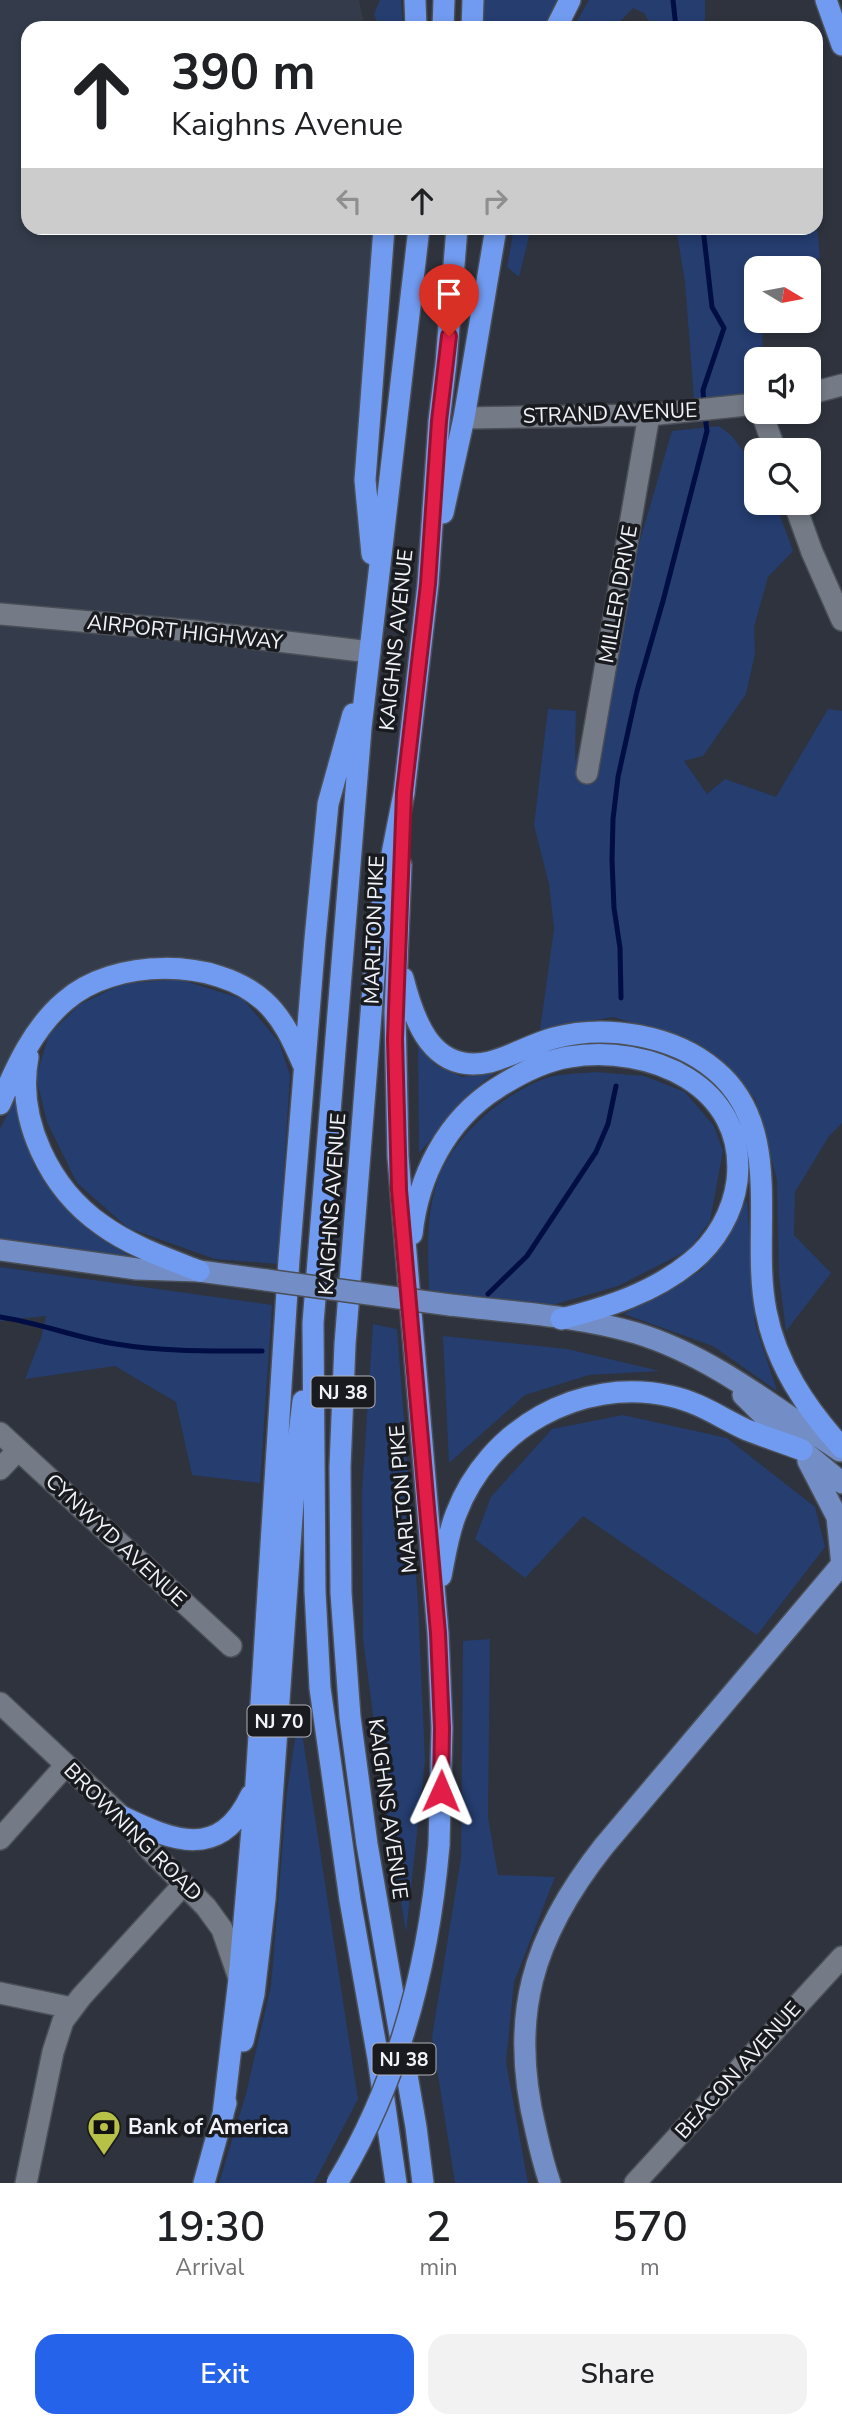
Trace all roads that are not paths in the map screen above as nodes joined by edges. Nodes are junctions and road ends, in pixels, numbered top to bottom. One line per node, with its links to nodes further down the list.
1 (415, 0): 6 (highway)
2 (444, 0): 7 (highway)
3 (473, 0): 8 (highway)
4 (570, 0): 9 (highway)
5 (826, 0): 10 (highway)
6 (416, 21)
7 (443, 21)
8 (472, 21)
9 (560, 21)
10 (842, 45)
11 (383, 235): 22 (highway)
12 (418, 235): 22 (highway, KAIGHNS AVENUE / NJ 38)
13 (456, 235): 21 (highway, KAIGHNS AVENUE / NJ 38)
14 (495, 235): 19 (highway)
15 (842, 385): 16 (street)
16 (821, 391)
17 (744, 405): 18 (street, STRAND AVENUE)
18 (649, 415): 19 (street, STRAND AVENUE); 26 (street, MILLER DRIVE)
19 (464, 418): 21 (highway)
20 (799, 515): 24 (street)
21 (428, 584): 27 (highway, KAIGHNS AVENUE / NJ 38)
22 (376, 598): 25 (highway, KAIGHNS AVENUE / NJ 38)
23 (0, 614): 25 (street, AIRPORT HIGHWAY)
24 (842, 620)
25 (370, 652): 30 (highway); 36 (highway, KAIGHNS AVENUE / NJ 38)
26 (587, 773)
27 (404, 793): 28 (highway, MARLTON PIKE); 58 (highway, KAIGHNS AVENUE / NJ 38)
28 (397, 954): 34 (highway, MARLTON PIKE); 41 (highway)
29 (30, 1044): 30 (highway); 31 (highway); 33 (highway)
30 (304, 1066): 49 (highway)
31 (0, 1104)
32 (0, 1250): 33 (main road)
33 (199, 1271): 35 (main road, bridge)
34 (408, 1278): 35 (highway); 45 (highway, MARLTON PIKE)
35 (561, 1319): 37 (main road)
36 (313, 1323): 57 (highway, NJ 70); 62 (highway, KAIGHNS AVENUE / NJ 38)
37 (725, 1376): 40 (main road); 41 (main road)
38 (0, 1433): 39 (street, CYNWYD AVENUE)
39 (18, 1450): 42 (street); 46 (street, CYNWYD AVENUE)
40 (802, 1450): 43 (main road); 44 (main road); 45 (highway)
41 (842, 1450)
42 (0, 1469)
43 (842, 1483)
44 (842, 1564): 65 (main road)
45 (436, 1602): 61 (highway, MARLTON PIKE, bridge)
46 (231, 1646)
47 (0, 1703): 48 (street, BROWNING ROAD)
48 (66, 1765): 50 (street, BROWNING ROAD); 51 (street)
49 (256, 1783): 50 (highway); 54 (highway)
50 (121, 1816): 52 (street, BROWNING ROAD)
51 (0, 1839)
52 (184, 1884): 54 (street, BROWNING ROAD); 56 (street)
53 (842, 1957): 66 (street, BEACON AVENUE)
54 (239, 1979): 57 (highway)
55 (0, 1993): 56 (street)
56 (72, 2008): 59 (street)
57 (223, 2115): 60 (highway, NJ 70)
58 (416, 2127): 63 (highway, KAIGHNS AVENUE / NJ 38); 64 (highway)
59 (26, 2183)
60 (204, 2183)
61 (337, 2183)
62 (396, 2183)
63 (423, 2183)
64 (435, 2183)
65 (550, 2183)
66 (635, 2183)

